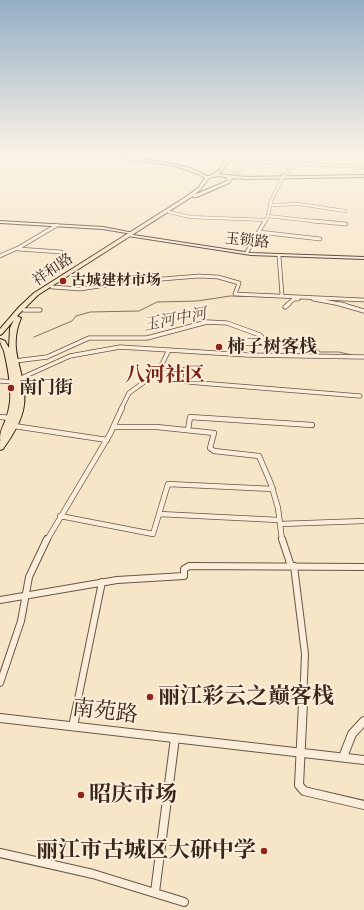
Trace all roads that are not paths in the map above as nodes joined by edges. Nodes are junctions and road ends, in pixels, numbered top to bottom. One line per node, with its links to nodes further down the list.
1 (186, 197): 13 (highway, 祥和路)
2 (193, 197): 6 (highway, 祥和路)
3 (274, 197): 4 (street)
4 (272, 205): 5 (street); 7 (street)
5 (345, 211)
6 (169, 212): 8 (street); 13 (highway, 祥和路)
7 (268, 216): 8 (street); 10 (street)
8 (266, 220): 12 (street)
9 (0, 222): 11 (street)
10 (346, 224)
11 (58, 225): 13 (street); 15 (street)
12 (259, 232): 14 (street); 17 (street)
13 (131, 235): 17 (street, 玉锁路); 19 (street, 玉锁路); 21 (highway, 祥和路); 29 (highway, 祥和路)
14 (320, 239)
15 (16, 249): 16 (street); 18 (street)
16 (61, 252)
17 (247, 252): 20 (street, 玉锁路)
18 (0, 256)
19 (279, 256): 20 (street, 玉锁路); 22 (street)
20 (364, 257)
21 (52, 286): 22 (street); 25 (highway, 祥和路)
22 (282, 295): 23 (street)
23 (364, 300)
24 (284, 307): 27 (street)
25 (24, 310): 26 (street); 28 (highway, 祥和路)
26 (40, 310)
27 (364, 311)
28 (12, 331): 29 (highway); 30 (highway, 祥和路)
29 (1, 332)
30 (11, 339): 31 (highway); 35 (highway, 祥和路)
31 (1, 341): 38 (highway, 祥和路)
32 (169, 350): 33 (street); 36 (street); 38 (street)
33 (276, 354): 34 (street); 35 (street)
34 (364, 357)
35 (15, 361): 38 (highway, 祥和路)
36 (161, 368): 39 (street); 43 (street)
37 (0, 381): 38 (street)
38 (17, 381): 41 (highway, 祥和路)
39 (360, 396)
40 (0, 417): 41 (street)
41 (12, 422): 45 (highway, 祥和路); 46 (street); 47 (highway, 祥和路)
42 (312, 425): 44 (street)
43 (114, 427): 44 (street); 46 (street)
44 (188, 430): 48 (street)
45 (0, 437)
46 (107, 440): 50 (street)
47 (0, 447)
48 (273, 489): 49 (street); 52 (street)
49 (159, 514): 50 (street); 52 (street)
50 (60, 516): 56 (street)
51 (364, 521): 52 (street)
52 (279, 522): 53 (street)
53 (293, 566): 54 (street); 55 (street); 63 (street)
54 (364, 568)
55 (102, 582): 56 (street); 61 (street)
56 (25, 596): 57 (street); 58 (street)
57 (0, 600)
58 (0, 683)
59 (0, 718): 61 (street, 南苑路)
60 (364, 721): 64 (street)
61 (73, 726): 62 (street, 南苑路)
62 (175, 738): 63 (street, 南苑路); 68 (street)
63 (300, 753): 64 (street, 南苑路); 66 (street)
64 (343, 757): 65 (street, 南苑路)
65 (364, 760)
66 (364, 805)
67 (0, 853): 68 (street)
68 (155, 892): 69 (street)
69 (184, 902)

